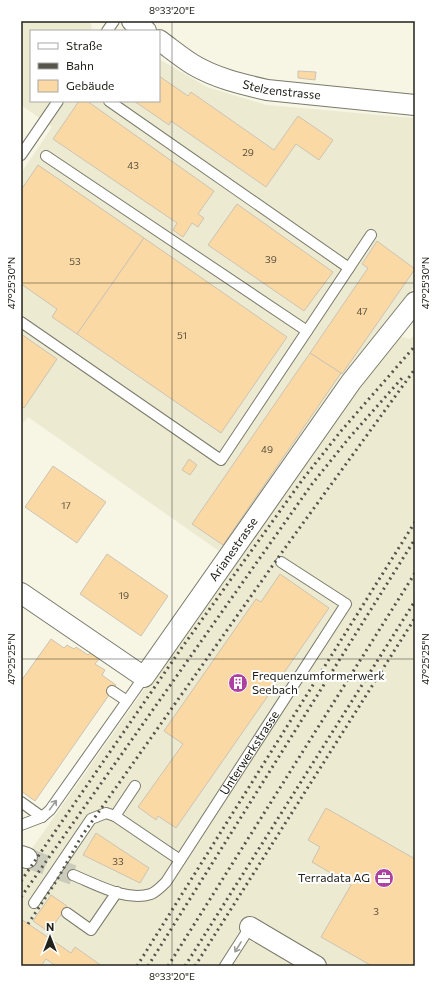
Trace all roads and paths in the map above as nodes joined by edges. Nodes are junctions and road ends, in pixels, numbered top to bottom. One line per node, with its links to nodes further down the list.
1 (114, 21): 3 (lane)
2 (132, 21): 4 (street)
3 (108, 30)
4 (145, 30)
5 (160, 41): 8 (street, Stelzenstrasse)
6 (57, 102): 9 (lane)
7 (109, 102): 12 (lane)
8 (415, 105)
9 (21, 155)
10 (46, 156): 15 (lane)
11 (371, 235): 12 (lane)
12 (349, 268): 15 (lane)
13 (415, 302): 18 (street, Arianestrasse)
14 (21, 322): 15 (lane)
15 (307, 331)
16 (281, 562): 26 (lane, Unterwerkstrasse)
17 (21, 593): 18 (street)
18 (144, 677): 20 (lane)
19 (112, 691): 20 (lane)
20 (127, 701): 24 (lane, one-way to 20)
21 (135, 786): 23 (lane)
22 (21, 802): 24 (lane)
23 (115, 816): 26 (lane); 29 (lane)
24 (42, 817): 25 (lane)
25 (21, 824)
26 (180, 860): 28 (lane, Unterwerkstrasse)
27 (73, 875): 28 (lane, Unterwerkstrasse)
28 (117, 892): 30 (lane)
29 (34, 903)
30 (67, 913)
31 (250, 927): 32 (lane, one-way to 32); 33 (street)
32 (225, 966)
33 (316, 966)

